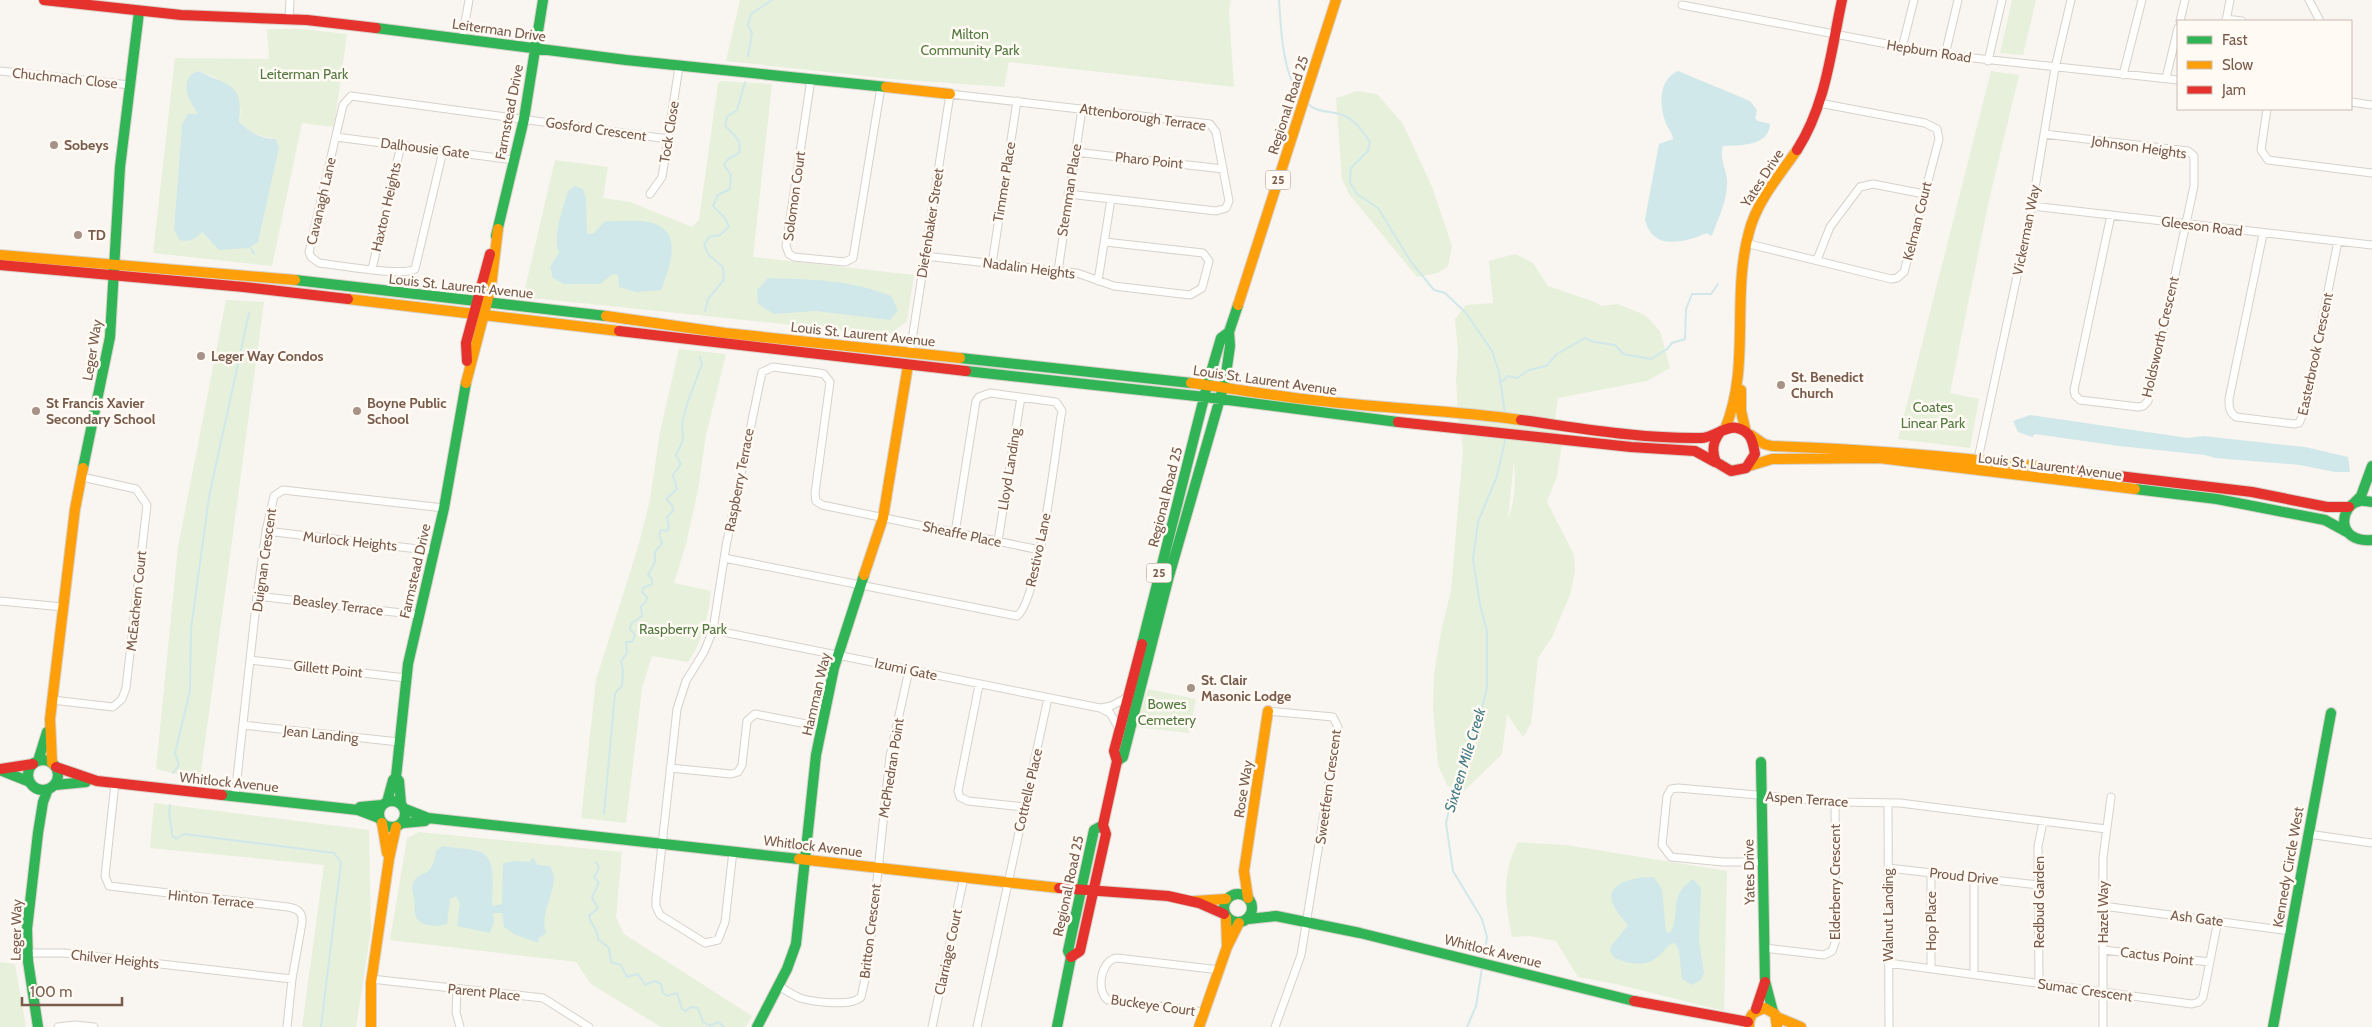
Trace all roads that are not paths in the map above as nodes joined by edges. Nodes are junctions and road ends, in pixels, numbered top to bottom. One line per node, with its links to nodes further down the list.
1 (44, 0): 15 (street, Leiterman Drive)
2 (290, 0): 19 (street)
3 (469, 0): 25 (street)
4 (543, 0): 27 (street, Farmstead Drive)
5 (1336, 0): 79 (street, Regional Road 25 / 25)
6 (1842, 0): 24 (street, Yates Drive)
7 (1914, 0): 26 (street)
8 (1958, 0): 28 (street)
9 (2002, 0): 29 (street)
10 (2071, 0): 31 (street, Vickerman Way)
11 (2142, 0): 33 (street)
12 (2185, 0): 20 (street)
13 (2230, 0): 21 (street)
14 (2309, 0): 22 (street)
15 (73, 1): 18 (street, Leiterman Drive)
16 (1682, 4): 17 (street, Hepburn Road)
17 (1694, 4): 24 (street, Hepburn Road)
18 (139, 12): 19 (street, Leiterman Drive); 37 (street, Leger Way)
19 (289, 19): 25 (street, Leiterman Drive)
20 (2180, 20)
21 (2226, 20)
22 (2319, 20)
23 (2177, 32): 34 (street)
24 (1834, 35): 26 (street, Hepburn Road); 42 (street, Yates Drive)
25 (462, 39): 27 (street, Leiterman Drive)
26 (1902, 48): 28 (street, Hepburn Road)
27 (536, 49): 30 (street, Leiterman Drive); 46 (street, Farmstead Drive)
28 (1945, 55): 29 (street, Hepburn Road)
29 (1988, 60): 31 (street, Hepburn Road)
30 (679, 66): 35 (street, Leiterman Drive); 49 (street, Tock Close)
31 (2055, 68): 33 (street, Hepburn Road); 47 (street, Vickerman Way)
32 (0, 71): 37 (street, Chuchmach Close)
33 (2123, 75): 34 (street, Hepburn Road)
34 (2166, 78): 36 (street, Hepburn Road)
35 (812, 79): 38 (street, Leiterman Drive); 38 (street, Solomon Court)
36 (2177, 80)
37 (130, 85): 73 (street, Leger Way)
38 (880, 87): 39 (street, Leiterman Drive)
39 (950, 94): 40 (street, Attenborough Terrace); 69 (street, Diefenbaker Street)
40 (1017, 101): 44 (street, Attenborough Terrace); 71 (street, Timmer Place)
41 (2352, 102): 43 (street)
42 (1819, 103): 58 (street, Kelman Court); 66 (street, Yates Drive)
43 (2372, 105)
44 (1082, 109): 52 (street, Stemman Place); 54 (street, Attenborough Terrace)
45 (2267, 110): 55 (street)
46 (524, 118): 48 (street, Cavanagh Lane); 49 (street, Gosford Crescent); 53 (street, Farmstead Drive)
47 (2044, 134): 60 (street, Vickerman Way); 62 (street, Johnson Heights)
48 (336, 137): 50 (street, Dalhousie Gate); 74 (street, Cavanagh Lane)
49 (668, 139): 56 (street, Tock Close)
50 (401, 145): 51 (street, Dalhousie Gate); 74 (street, Haxton Heights)
51 (443, 151): 53 (street, Dalhousie Gate); 74 (street, Cavanagh Lane)
52 (1075, 152): 54 (street, Pharo Point); 57 (street, Stemman Place)
53 (514, 160): 78 (street, Farmstead Drive)
54 (1223, 168): 59 (street, Attenborough Terrace)
55 (2372, 173)
56 (650, 194)
57 (1068, 194): 59 (street, Attenborough Terrace); 75 (street, Stemman Place)
58 (1924, 194): 70 (street); 70 (street, Kelman Court)
59 (1111, 199): 65 (street)
60 (2032, 206): 61 (street, Gleeson Road); 89 (street, Vickerman Way)
61 (2111, 214): 62 (street, Gleeson Road); 62 (street, Holdsworth Crescent)
62 (2186, 223): 63 (street, Gleeson Road)
63 (2262, 234): 64 (street, Gleeson Road); 64 (street, Easterbrook Crescent)
64 (2338, 241): 67 (street, Gleeson Road)
65 (1105, 242): 77 (street); 77 (street, Nadalin Heights)
66 (1745, 243): 70 (street, Kelman Court); 82 (street, Yates Drive)
67 (2372, 245)
68 (0, 255): 73 (street, Louis St. Laurent Avenue)
69 (925, 256): 71 (street, Nadalin Heights); 80 (street, Diefenbaker Street)
70 (1817, 260)
71 (992, 264): 75 (street, Nadalin Heights)
72 (0, 265): 76 (street, Louis St. Laurent Avenue)
73 (115, 265): 76 (street, Leger Way); 78 (street, Louis St. Laurent Avenue)
74 (372, 269)
75 (1058, 271): 77 (street, Nadalin Heights)
76 (115, 276): 78 (street, Louis St. Laurent Avenue); 93 (street, Leger Way)
77 (1098, 282)
78 (480, 308): 80 (street, Louis St. Laurent Avenue); 81 (street, Louis St. Laurent Avenue); 96 (street, Farmstead Drive)
79 (1229, 332): 83 (street, Regional Road 25 / 25); 84 (street, Regional Road 25 / 25)
80 (910, 353): 84 (street, Louis St. Laurent Avenue)
81 (908, 365): 84 (street, Louis St. Laurent Avenue); 97 (street, Hamman Way)
82 (1738, 379): 87 (street, Yates Drive); 88 (street, Yates Drive)
83 (1222, 388): 84 (street, Louis St. Laurent Avenue); 86 (street, Regional Road 25 / 25); 87 (street, Louis St. Laurent Avenue)
84 (1206, 391): 86 (street, Louis St. Laurent Avenue); 117 (street, Regional Road 25 / 25)
85 (1020, 397): 100 (street, Restivo Lane); 102 (street, Lloyd Landing); 104 (street, Restivo Lane)
86 (1218, 399): 90 (street, Louis St. Laurent Avenue); 128 (street, Regional Road 25 / 25)
87 (1723, 430): 88 (street); 90 (street)
88 (1747, 432): 89 (street, Louis St. Laurent Avenue); 92 (street)
89 (1978, 459): 95 (street, Louis St. Laurent Avenue)
90 (1716, 462): 92 (street)
91 (2372, 466): 95 (street)
92 (1746, 468): 99 (street, Louis St. Laurent Avenue)
93 (82, 478): 109 (street, Leger Way); 119 (street, McEachern Court)
94 (2372, 502): 95 (street, Louis St. Laurent Avenue)
95 (2352, 505): 99 (street)
96 (444, 508): 98 (street, Duignan Crescent); 103 (street, Farmstead Drive)
97 (884, 518): 100 (street, Sheaffe Place); 105 (street, Raspberry Terrace); 106 (street, Hamman Way)
98 (266, 531): 103 (street, Murlock Heights); 107 (street, Duignan Crescent)
99 (2347, 532): 101 (street, Louis St. Laurent Avenue)
100 (956, 533): 102 (street, Sheaffe Place)
101 (2372, 540)
102 (998, 541): 104 (street, Sheaffe Place)
103 (434, 550): 110 (street, Farmstead Drive)
104 (1040, 550): 106 (street, Restivo Lane)
105 (724, 558): 106 (street, Restivo Lane); 111 (street, Raspberry Terrace)
106 (861, 586): 112 (street, Hamman Way)
107 (257, 596): 110 (street, Beasley Terrace); 113 (street, Duignan Crescent)
108 (0, 601): 109 (street)
109 (63, 607): 119 (street, Leger Way)
110 (419, 615): 115 (street, Farmstead Drive)
111 (713, 630): 112 (street, Izumi Gate); 132 (street, Raspberry Terrace)
112 (839, 655): 114 (street, Izumi Gate); 125 (street, Hamman Way)
113 (250, 660): 115 (street, Gillett Point); 124 (street, Duignan Crescent)
114 (909, 670): 116 (street, Izumi Gate); 162 (street, McPhedran Point)
115 (406, 678): 127 (street, Farmstead Drive)
116 (978, 685): 118 (street, Izumi Gate); 146 (street)
117 (1128, 697): 120 (street); 126 (street, Regional Road 25 / 25)
118 (1048, 698): 120 (street, Izumi Gate); 146 (street, Cottrelle Place)
119 (52, 700): 123 (street, Leger Way)
120 (1100, 708): 126 (street)
121 (1268, 711): 164 (street, Rose Way); 180 (street, Sweetfern Crescent)
122 (2330, 713): 155 (street, Kennedy Circle West)
123 (50, 719): 130 (street, Leger Way); 131 (street, Leger Way)
124 (243, 725): 127 (street, Jean Landing); 139 (street, Duignan Crescent)
125 (822, 727): 132 (street); 160 (street, Hamman Way)
126 (1120, 730): 128 (street, Regional Road 25 / 25)
127 (400, 742): 134 (street, Farmstead Drive)
128 (1117, 760): 152 (street, Regional Road 25 / 25)
129 (1761, 762): 140 (street, Yates Drive)
130 (35, 763): 131 (street); 133 (street); 137 (street)
131 (54, 765): 135 (street, Whitlock Avenue); 138 (street)
132 (670, 768): 156 (street, Raspberry Terrace)
133 (0, 770): 137 (street)
134 (396, 777): 143 (street, Farmstead Drive); 145 (street, Farmstead Drive)
135 (97, 781): 136 (street, Whitlock Avenue); 138 (street, Whitlock Avenue)
136 (116, 783): 139 (street, Whitlock Avenue); 192 (street, Hinton Terrace)
137 (33, 785): 138 (street); 154 (street, Leger Way)
138 (51, 787): 154 (street, Leger Way)
139 (235, 796): 147 (street, Whitlock Avenue)
140 (1762, 796): 142 (street, Aspen Terrace); 161 (street, Yates Drive); 161 (street, Aspen Terrace)
141 (2111, 797): 153 (street, Hazel Way)
142 (1836, 802): 144 (street, Aspen Terrace); 183 (street, Elderberry Crescent)
143 (384, 803): 145 (street); 147 (street, Whitlock Avenue); 149 (street)
144 (1888, 804): 150 (street, Aspen Terrace); 163 (street, Walnut Landing)
145 (403, 806): 148 (street, Whitlock Avenue); 151 (street)
146 (1024, 807): 168 (street, Cottrelle Place)
147 (358, 810): 149 (street, Whitlock Avenue)
148 (428, 818): 151 (street, Whitlock Avenue); 156 (street, Whitlock Avenue)
149 (381, 820): 151 (street); 159 (street)
150 (2043, 822): 153 (street, Aspen Terrace); 169 (street, Redbud Garden)
151 (399, 825): 159 (street)
152 (1103, 825): 170 (street, Regional Road 25 / 25); 171 (street, Regional Road 25 / 25)
153 (2106, 829): 175 (street, Hazel Way)
154 (38, 834): 185 (street, Leger Way)
155 (2308, 834): 157 (street); 181 (street, Kennedy Circle West)
156 (662, 843): 158 (street, Whitlock Avenue); 158 (street, Raspberry Terrace)
157 (2372, 843)
158 (733, 851): 160 (street, Whitlock Avenue)
159 (388, 856): 193 (street)
160 (806, 859): 162 (street, Whitlock Avenue); 196 (street, Hamman Way)
161 (1763, 862): 183 (street, Yates Drive)
162 (878, 868): 166 (street, Whitlock Avenue); 196 (street, Britton Crescent)
163 (1888, 868): 165 (street, Proud Drive); 188 (street, Walnut Landing)
164 (1244, 871): 172 (street, Rose Way); 174 (street, Rose Way)
165 (1931, 873): 167 (street, Proud Drive); 189 (street, Hop Place)
166 (964, 877): 168 (street, Whitlock Avenue); 210 (street, Clarriage Court)
167 (1974, 877): 169 (street, Proud Drive); 191 (street)
168 (1008, 882): 170 (street, Whitlock Avenue); 211 (street)
169 (2039, 885): 195 (street, Redbud Garden)
170 (1082, 889): 171 (street, Whitlock Avenue); 186 (street, Regional Road 25 / 25)
171 (1093, 891): 173 (street, Whitlock Avenue); 186 (street, Regional Road 25 / 25)
172 (1230, 897): 173 (street, Whitlock Avenue); 174 (street, Whitlock Avenue); 176 (street, Rose Way)
173 (1195, 901): 176 (street, Whitlock Avenue)
174 (1250, 902): 177 (street, Whitlock Avenue); 179 (street)
175 (2103, 906): 178 (street, Ash Gate); 184 (street, Hazel Way)
176 (1225, 916): 179 (street, Whitlock Avenue); 182 (street)
177 (1276, 916): 179 (street, Whitlock Avenue); 180 (street, Whitlock Avenue)
178 (2218, 920): 181 (street, Ash Gate); 187 (street, Sumac Crescent)
179 (1243, 921): 182 (street)
180 (1307, 922): 200 (street, Whitlock Avenue); 214 (street)
181 (2290, 931): 218 (street, Kennedy Circle West)
182 (1227, 947): 190 (street)
183 (1764, 948): 194 (street, Yates Drive)
184 (2104, 950): 187 (street, Cactus Point); 198 (street, Hazel Way)
185 (28, 953): 192 (street, Chilver Heights); 202 (street, Leger Way)
186 (1071, 957): 212 (street, Regional Road 25 / 25)
187 (2210, 962): 198 (street, Sumac Crescent)
188 (1888, 963): 189 (street, Sumac Crescent); 216 (street, Walnut Landing)
189 (1931, 968): 191 (street, Sumac Crescent)
190 (1220, 970): 199 (street); 199 (street, Buckeye Court)
191 (1974, 974): 195 (street, Sumac Crescent)
192 (292, 979): 205 (street, Hinton Terrace)
193 (371, 979): 197 (street, Parent Place); 206 (street)
194 (1765, 981): 200 (street, Yates Drive); 201 (street, Yates Drive)
195 (2039, 984): 198 (street, Sumac Crescent)
196 (779, 986): 209 (street, Hamman Way)
197 (457, 989): 207 (street); 208 (street, Parent Place)
198 (2103, 993): 217 (street, Hazel Way)
199 (1204, 1012): 213 (street)
200 (1751, 1018): 201 (street, Whitlock Avenue)
201 (1776, 1019): 215 (street)
202 (38, 1027)
203 (58, 1027): 204 (street)
204 (94, 1027)
205 (287, 1027)
206 (371, 1027)
207 (460, 1027)
208 (589, 1027)
209 (757, 1027)
210 (932, 1027)
211 (976, 1027)
212 (1057, 1027)
213 (1199, 1027)
214 (1275, 1027)
215 (1801, 1027)
216 (1889, 1027)
217 (2103, 1027)
218 (2273, 1027)

